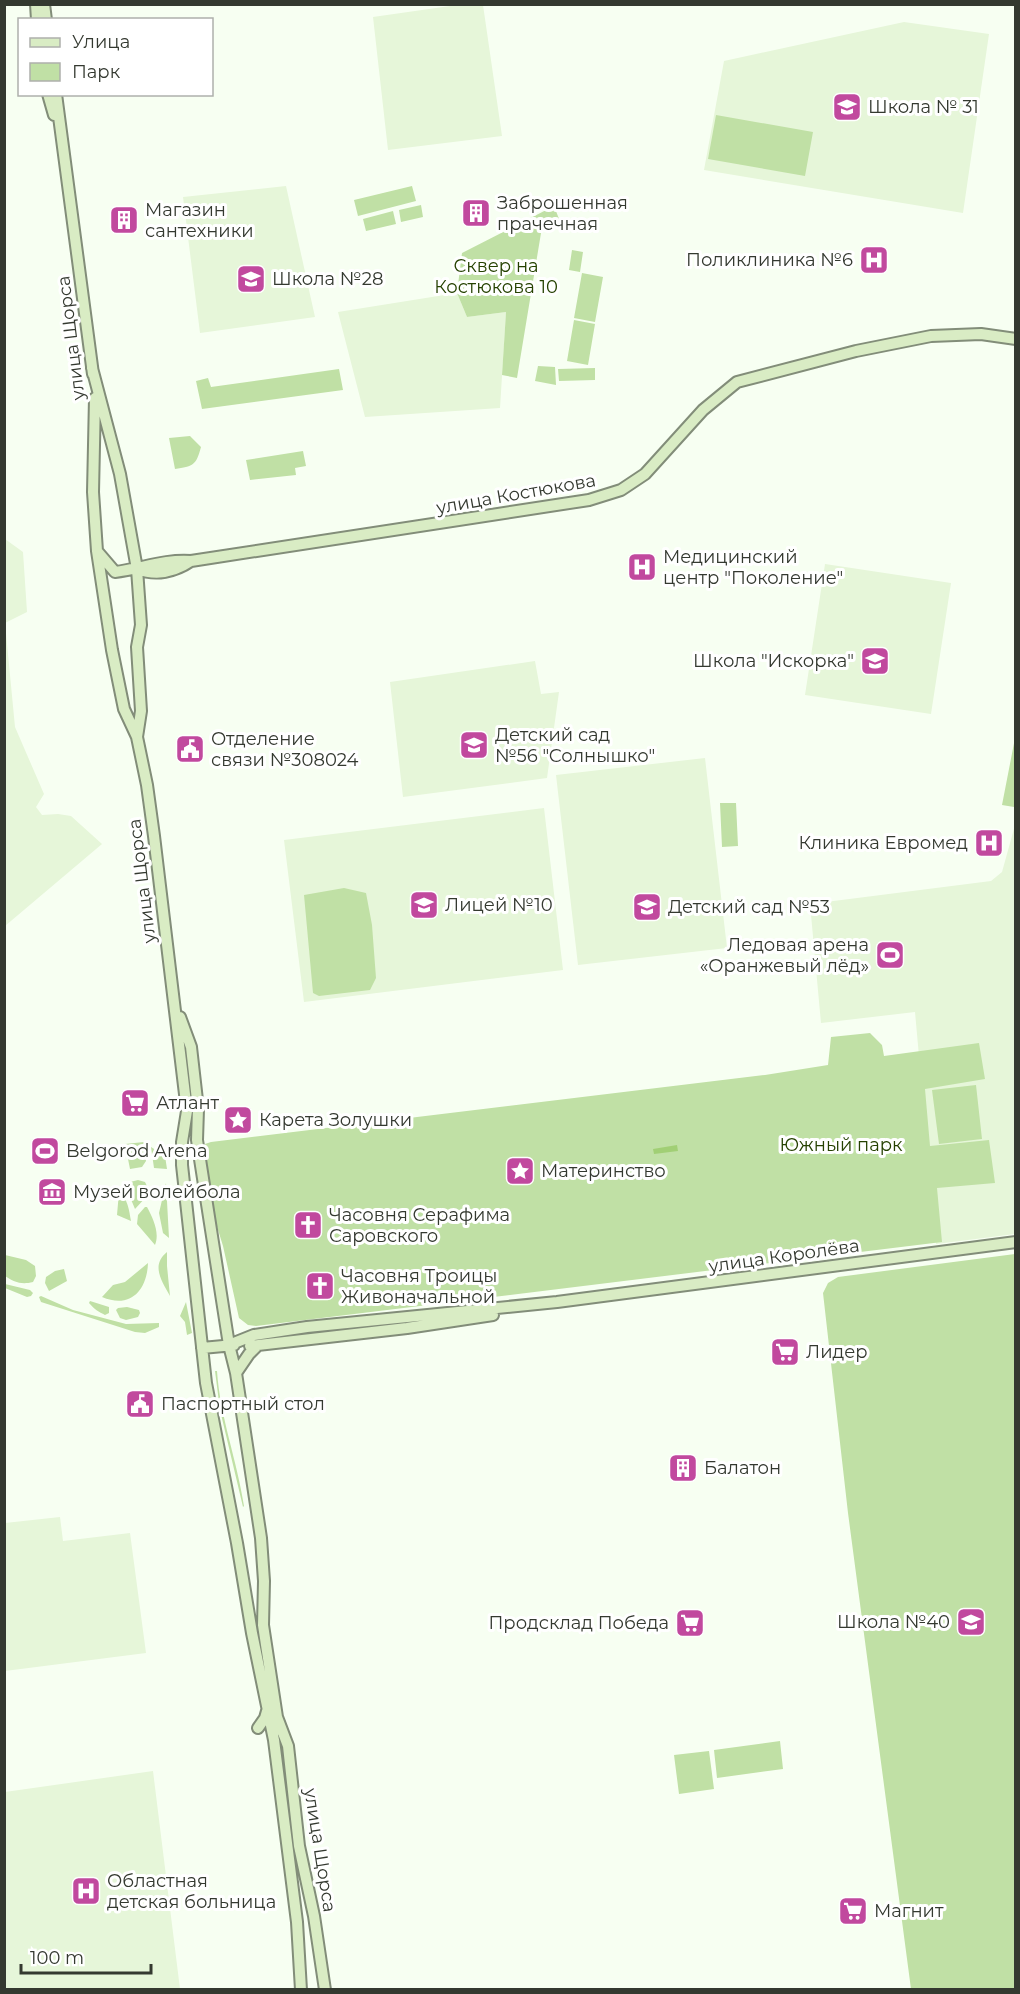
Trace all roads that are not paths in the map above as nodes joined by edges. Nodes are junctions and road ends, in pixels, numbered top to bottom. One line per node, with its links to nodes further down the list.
1 (49, 96): 3 (main road)
2 (56, 96): 3 (main road, улица Щорса)
3 (62, 141): 5 (main road, улица Щорса)
4 (1016, 339): 7 (main road, улица Костюкова)
5 (92, 368): 6 (main road, улица Щорса); 7 (main road, улица Щорса)
6 (97, 551): 7 (main road, улица Костюкова); 8 (main road, улица Щорса)
7 (137, 569): 8 (main road, улица Щорса)
8 (137, 737): 9 (main road, улица Щорса)
9 (173, 997): 12 (main road, улица Щорса); 14 (main road, улица Щорса)
10 (1016, 1242): 11 (main road, улица Королёва)
11 (556, 1302): 12 (main road, улица Королёва); 13 (main road, улица Королёва)
12 (229, 1345): 13 (main road, улица Королёва); 14 (main road); 15 (main road, улица Щорса)
13 (256, 1347): 15 (main road)
14 (202, 1348): 16 (main road, улица Щорса)
15 (236, 1373): 16 (main road, улица Щорса)
16 (271, 1716): 17 (main road); 18 (main road, улица Щорса); 19 (main road, улица Щорса)
17 (258, 1728)
18 (301, 1989)
19 (325, 1989)

